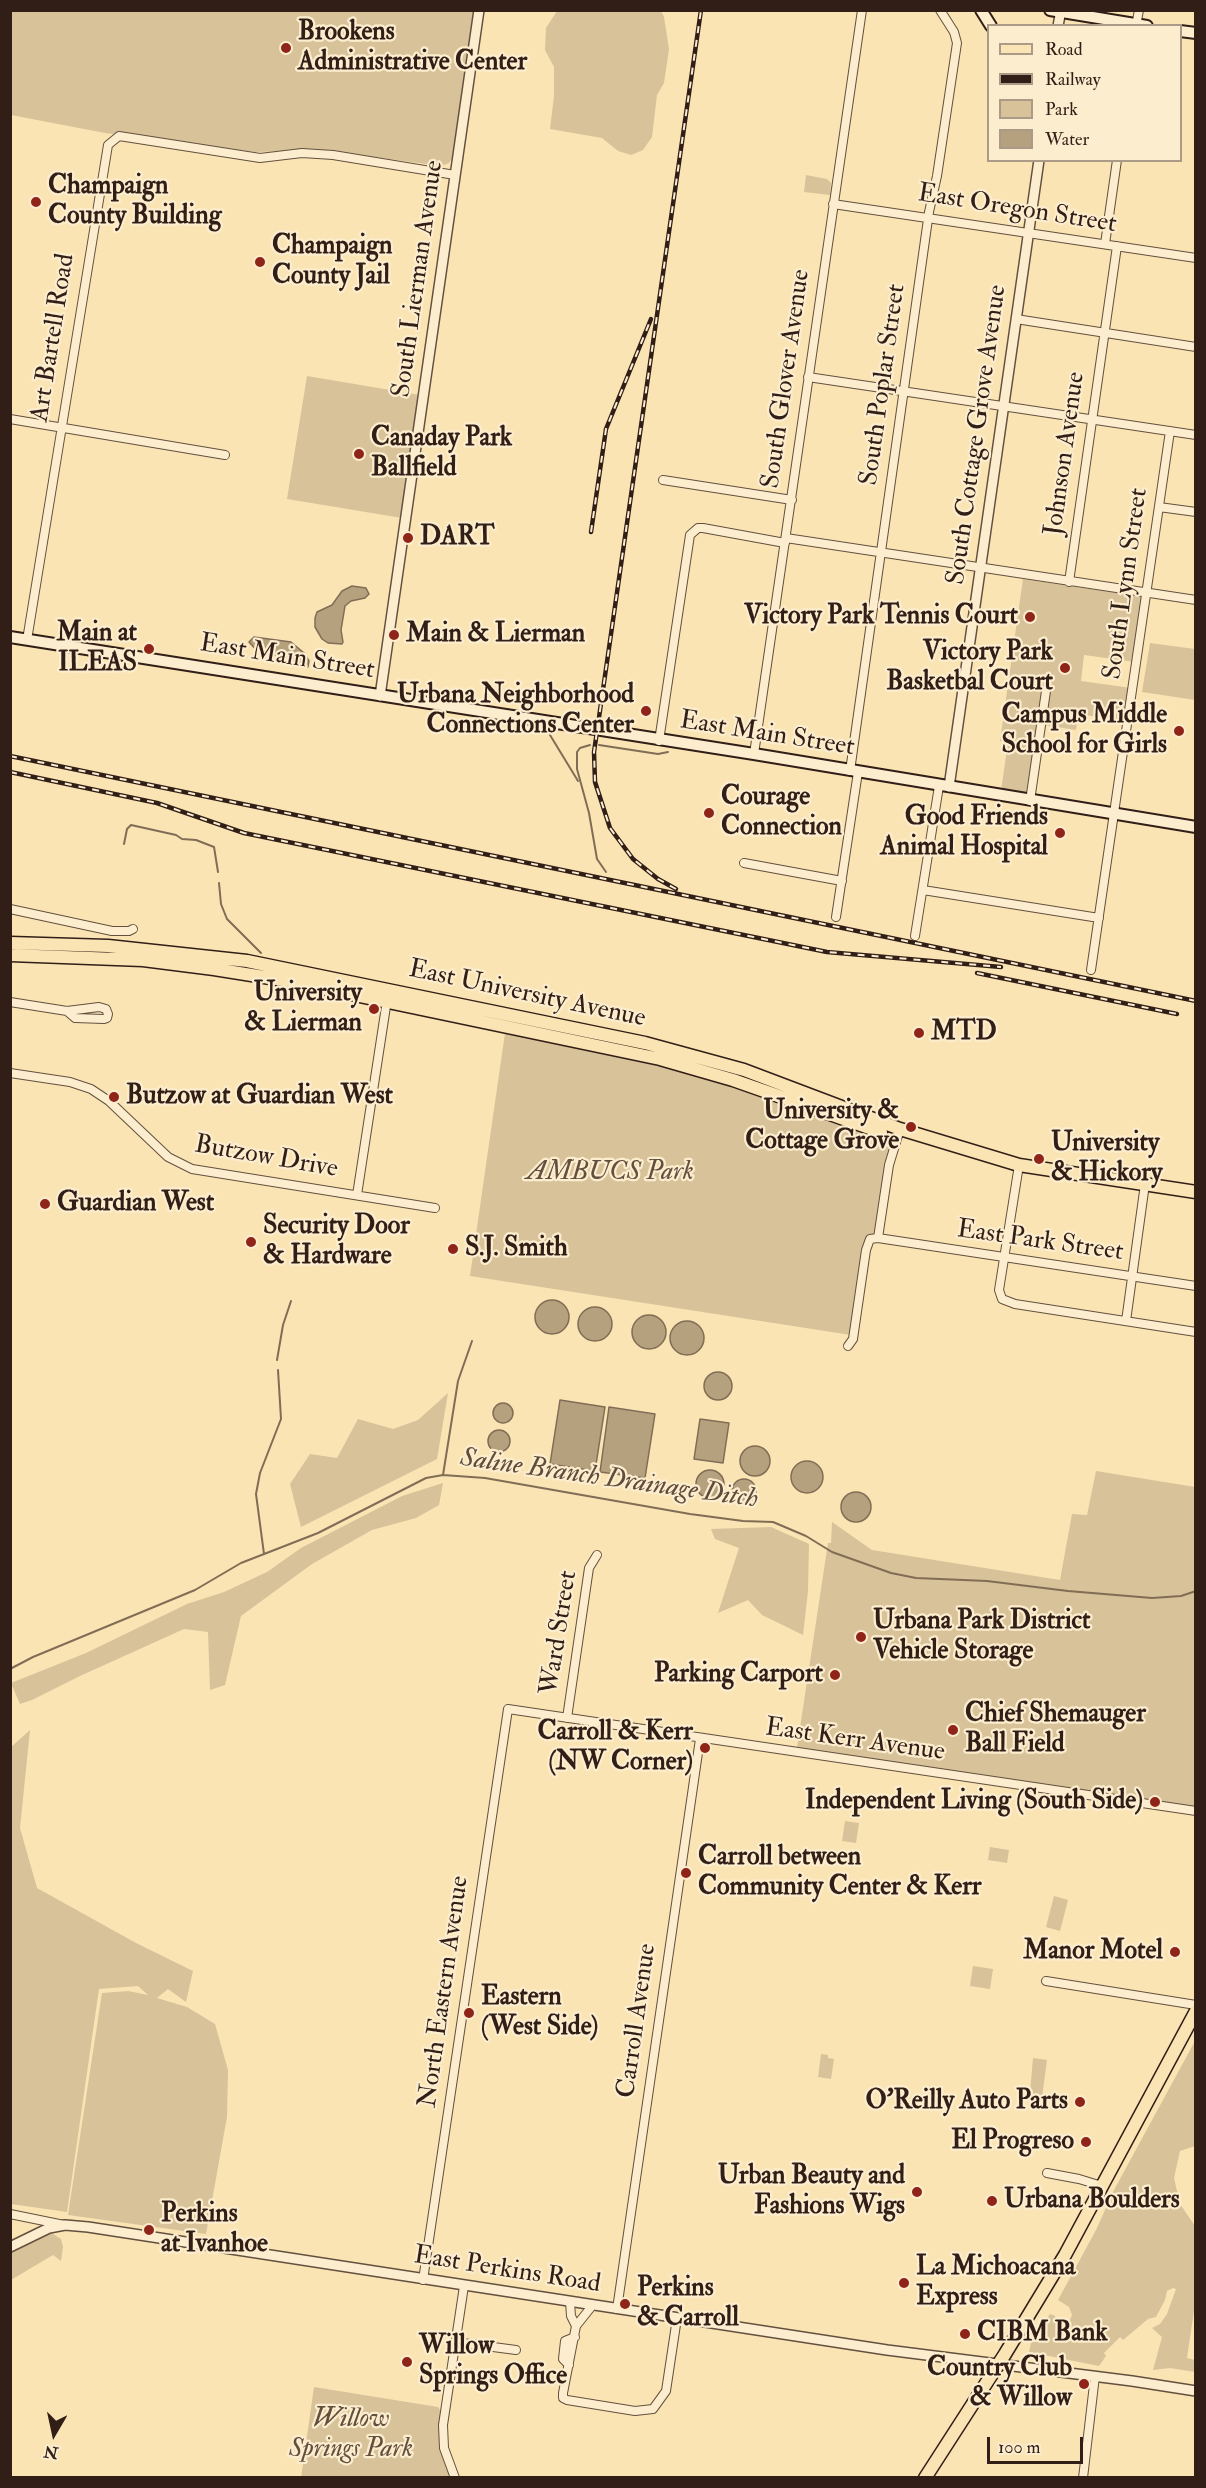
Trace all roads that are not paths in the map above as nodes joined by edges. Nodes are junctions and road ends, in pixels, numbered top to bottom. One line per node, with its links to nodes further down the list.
1 (479, 10): 10 (street, South Lierman Avenue)
2 (862, 10): 11 (street, South Glover Avenue)
3 (940, 10): 12 (street, South Poplar Street)
4 (981, 10): 6 (main road)
5 (1057, 11): 7 (main road)
6 (990, 24)
7 (1134, 24)
8 (1039, 162): 13 (street, South Cottage Grove Avenue)
9 (1117, 162): 14 (street)
10 (455, 175): 25 (street, Art Bartell Road); 42 (street, South Lierman Avenue)
11 (833, 204): 12 (street, East Oregon Street); 20 (street, South Glover Avenue)
12 (928, 219): 13 (street, East Oregon Street); 21 (street, South Poplar Street)
13 (1028, 233): 14 (street, East Oregon Street); 17 (street, South Cottage Grove Avenue)
14 (1105, 244): 15 (street, East Oregon Street)
15 (1117, 246): 16 (street, East Oregon Street); 18 (street, Johnson Avenue)
16 (1196, 258)
17 (1016, 319): 18 (street); 22 (street, South Cottage Grove Avenue)
18 (1105, 332): 19 (street); 24 (street, Johnson Avenue)
19 (1195, 344)
20 (808, 377): 21 (street); 30 (street, South Glover Avenue)
21 (904, 392): 22 (street); 34 (street, South Poplar Street)
22 (1004, 408): 24 (street); 35 (street, South Cottage Grove Avenue)
23 (10, 419): 25 (street)
24 (1093, 420): 26 (street); 36 (street, Johnson Avenue)
25 (61, 427): 28 (street); 40 (street, Art Bartell Road)
26 (1170, 431): 27 (street); 31 (street, South Lynn Street)
27 (1196, 435)
28 (225, 455)
29 (663, 480): 30 (street)
30 (792, 500): 33 (street, South Glover Avenue)
31 (1158, 507): 32 (street); 37 (street, South Lynn Street)
32 (1196, 512)
33 (786, 541): 34 (street); 43 (street); 44 (street, South Glover Avenue)
34 (882, 553): 35 (street); 45 (street, South Poplar Street)
35 (981, 569): 36 (street); 46 (street, South Cottage Grove Avenue)
36 (1069, 582): 37 (street)
37 (1147, 593): 38 (street); 48 (street, South Lynn Street)
38 (1196, 600)
39 (10, 637): 40 (main road, East Main Street)
40 (27, 640): 42 (main road, East Main Street)
41 (1046, 691): 47 (street)
42 (380, 696): 43 (main road, East Main Street)
43 (659, 741): 44 (main road, East Main Street)
44 (754, 754): 45 (main road, East Main Street)
45 (854, 771): 46 (main road, East Main Street); 51 (street, South Poplar Street)
46 (944, 786): 47 (main road, East Main Street); 52 (street)
47 (1030, 801): 48 (main road, East Main Street)
48 (1114, 815): 49 (main road, East Main Street); 55 (street, South Lynn Street)
49 (1196, 827)
50 (744, 863): 51 (street)
51 (842, 881): 54 (street, South Poplar Street)
52 (923, 890): 55 (street); 57 (street)
53 (10, 909): 56 (street)
54 (836, 917)
55 (1098, 918): 60 (street, South Lynn Street)
56 (133, 929)
57 (915, 936)
58 (10, 943): 61 (main road, East University Avenue)
59 (10, 955): 61 (main road, East University Avenue)
60 (1091, 970)
61 (387, 996): 65 (main road, East University Avenue); 69 (street)
62 (10, 1002): 63 (street)
63 (67, 1011)
64 (10, 1073): 69 (street, Butzow Drive)
65 (899, 1133): 66 (main road, East University Avenue); 71 (street)
66 (1019, 1165): 67 (main road, East University Avenue); 72 (street)
67 (1145, 1184): 68 (main road, East University Avenue); 73 (street)
68 (1196, 1192)
69 (357, 1196): 70 (street, Butzow Drive)
70 (435, 1208)
71 (878, 1238): 72 (street, East Park Street); 77 (street)
72 (1005, 1258): 73 (street, East Park Street); 75 (street)
73 (1132, 1277): 74 (street, East Park Street); 75 (street)
74 (1196, 1286)
75 (1126, 1321): 76 (street)
76 (1196, 1332)
77 (848, 1346)
78 (597, 1555): 80 (street, Ward Street)
79 (508, 1709): 80 (street, East Kerr Avenue); 91 (street, North Eastern Avenue)
80 (567, 1718): 81 (street, East Kerr Avenue)
81 (700, 1739): 82 (street, East Kerr Avenue); 95 (street, Carroll Avenue)
82 (1196, 1811)
83 (1046, 1981): 84 (street)
84 (1196, 2006)
85 (1196, 2011): 87 (main road)
86 (1047, 2173): 87 (street)
87 (1102, 2187): 100 (main road)
88 (10, 2214): 89 (street, East Perkins Road)
89 (65, 2225): 90 (street); 91 (street, East Perkins Road)
90 (10, 2247)
91 (423, 2280): 92 (street, East Perkins Road)
92 (464, 2286): 93 (street, East Perkins Road); 98 (street)
93 (570, 2302): 94 (street, East Perkins Road); 97 (street)
94 (592, 2306): 95 (street, East Perkins Road); 97 (street)
95 (617, 2309): 96 (street, East Perkins Road)
96 (677, 2318): 97 (street); 100 (street, East Perkins Road)
97 (576, 2326)
98 (455, 2342): 99 (street); 103 (street)
99 (516, 2350)
100 (998, 2365): 101 (street, East Perkins Road); 104 (main road)
101 (1095, 2376): 102 (street, East Perkins Road); 105 (street)
102 (1196, 2391)
103 (455, 2478)
104 (925, 2478)
105 (1083, 2478)

